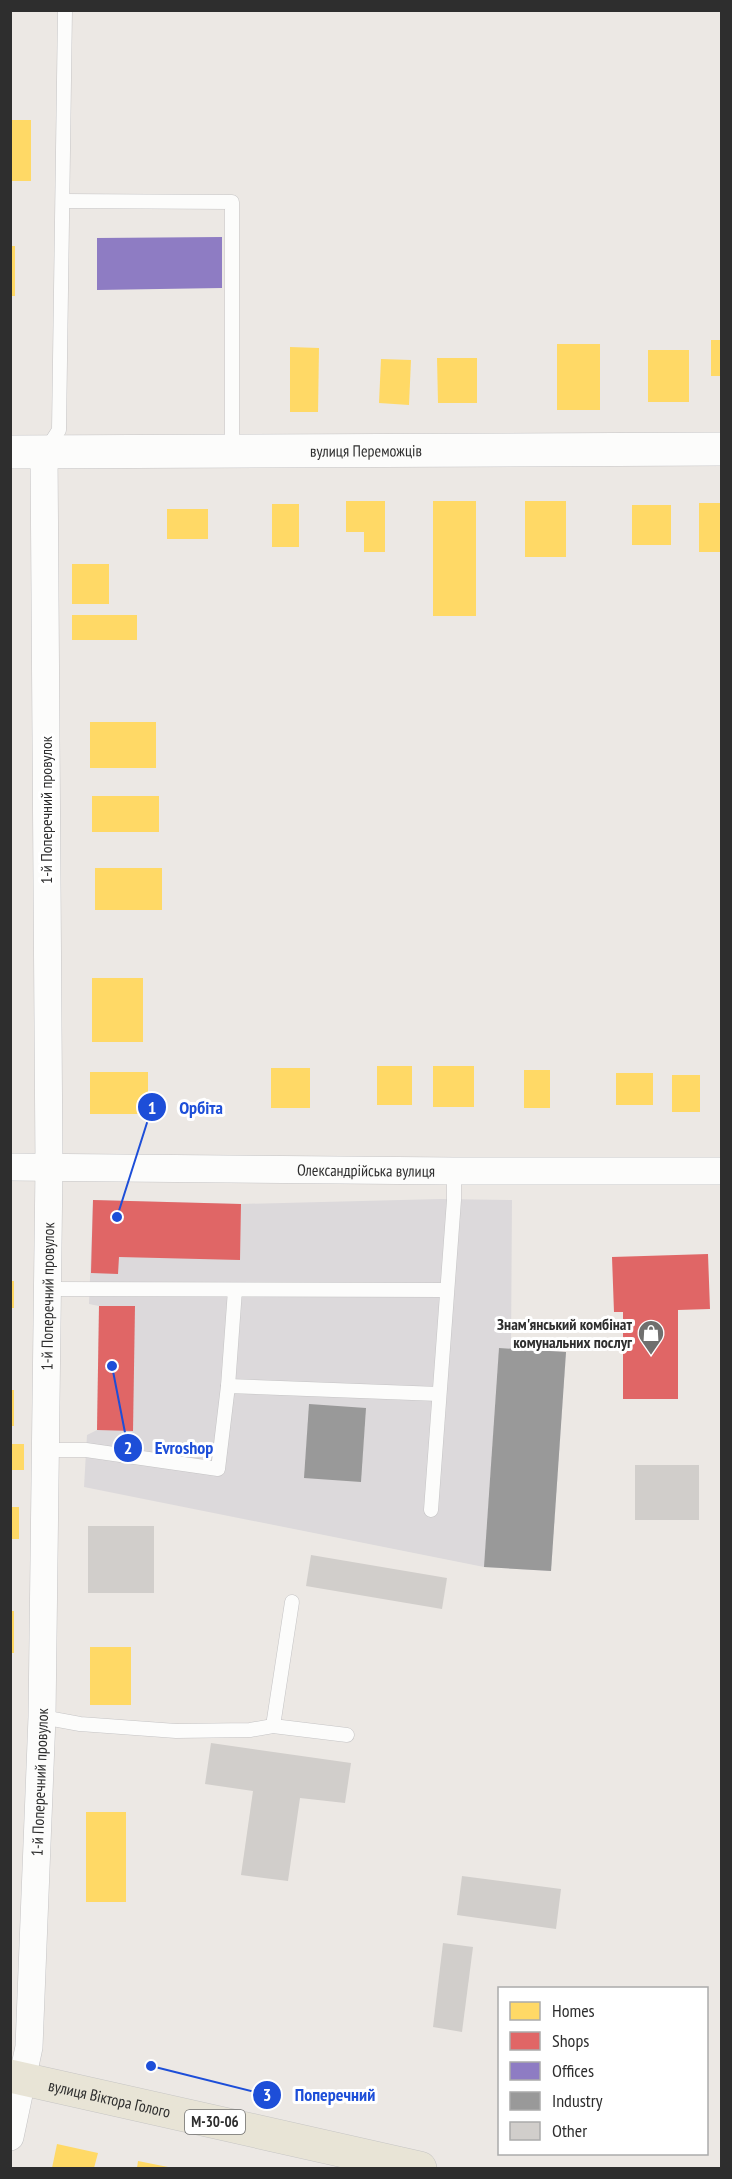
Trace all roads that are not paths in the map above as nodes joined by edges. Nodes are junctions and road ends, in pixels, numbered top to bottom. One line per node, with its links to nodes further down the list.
1 (65, 10): 2 (lane)
2 (63, 201): 4 (lane); 6 (lane)
3 (722, 449): 4 (street, вулиця Переможців)
4 (232, 451): 6 (street, вулиця Переможців)
5 (10, 452): 6 (street, вулиця Переможців)
6 (44, 452): 8 (street, 1-й Поперечний провулок)
7 (10, 1167): 8 (street, Олександрійська вулиця)
8 (49, 1167): 9 (street, Олександрійська вулиця); 11 (street, 1-й Поперечний провулок)
9 (454, 1171): 10 (street, Олександрійська вулиця); 13 (lane)
10 (722, 1171)
11 (47, 1289): 12 (lane); 16 (street, 1-й Поперечний провулок)
12 (235, 1290): 13 (lane); 14 (lane)
13 (447, 1290): 15 (lane)
14 (228, 1386): 15 (lane); 16 (lane)
15 (439, 1394): 17 (lane)
16 (45, 1450): 19 (street, 1-й Поперечний провулок)
17 (431, 1510)
18 (292, 1602): 20 (lane)
19 (42, 1717): 20 (lane); 22 (street, 1-й Поперечний провулок)
20 (273, 1726): 21 (lane)
21 (347, 1735)
22 (17, 2077): 23 (street, 1-й Поперечний провулок); 24 (main road, вулиця Віктора Голого / М-30-06)
23 (10, 2137)
24 (420, 2169)

